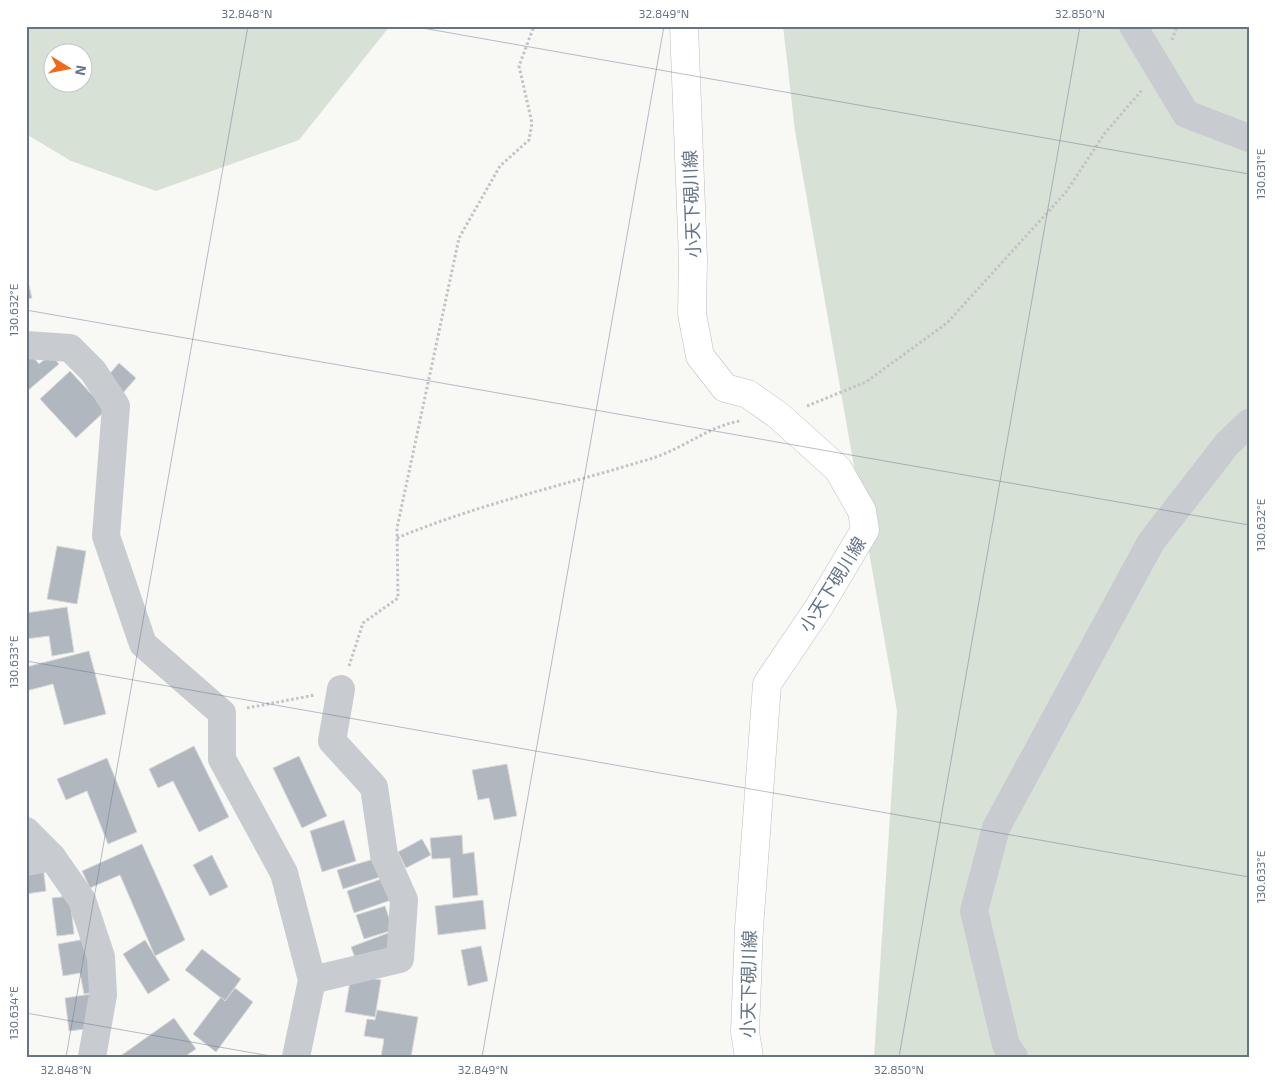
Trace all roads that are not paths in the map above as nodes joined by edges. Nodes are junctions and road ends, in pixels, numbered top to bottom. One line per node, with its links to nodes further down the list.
1 (684, 26): 12 (main road, 小天下硯川線)
2 (1133, 26): 3 (street)
3 (1249, 138)
4 (26, 345): 9 (street)
5 (1249, 423): 13 (street)
6 (341, 689): 9 (street)
7 (26, 831): 8 (street)
8 (39, 860): 10 (street)
9 (312, 980): 11 (street)
10 (92, 1057)
11 (296, 1057)
12 (748, 1057)
13 (1014, 1057)

